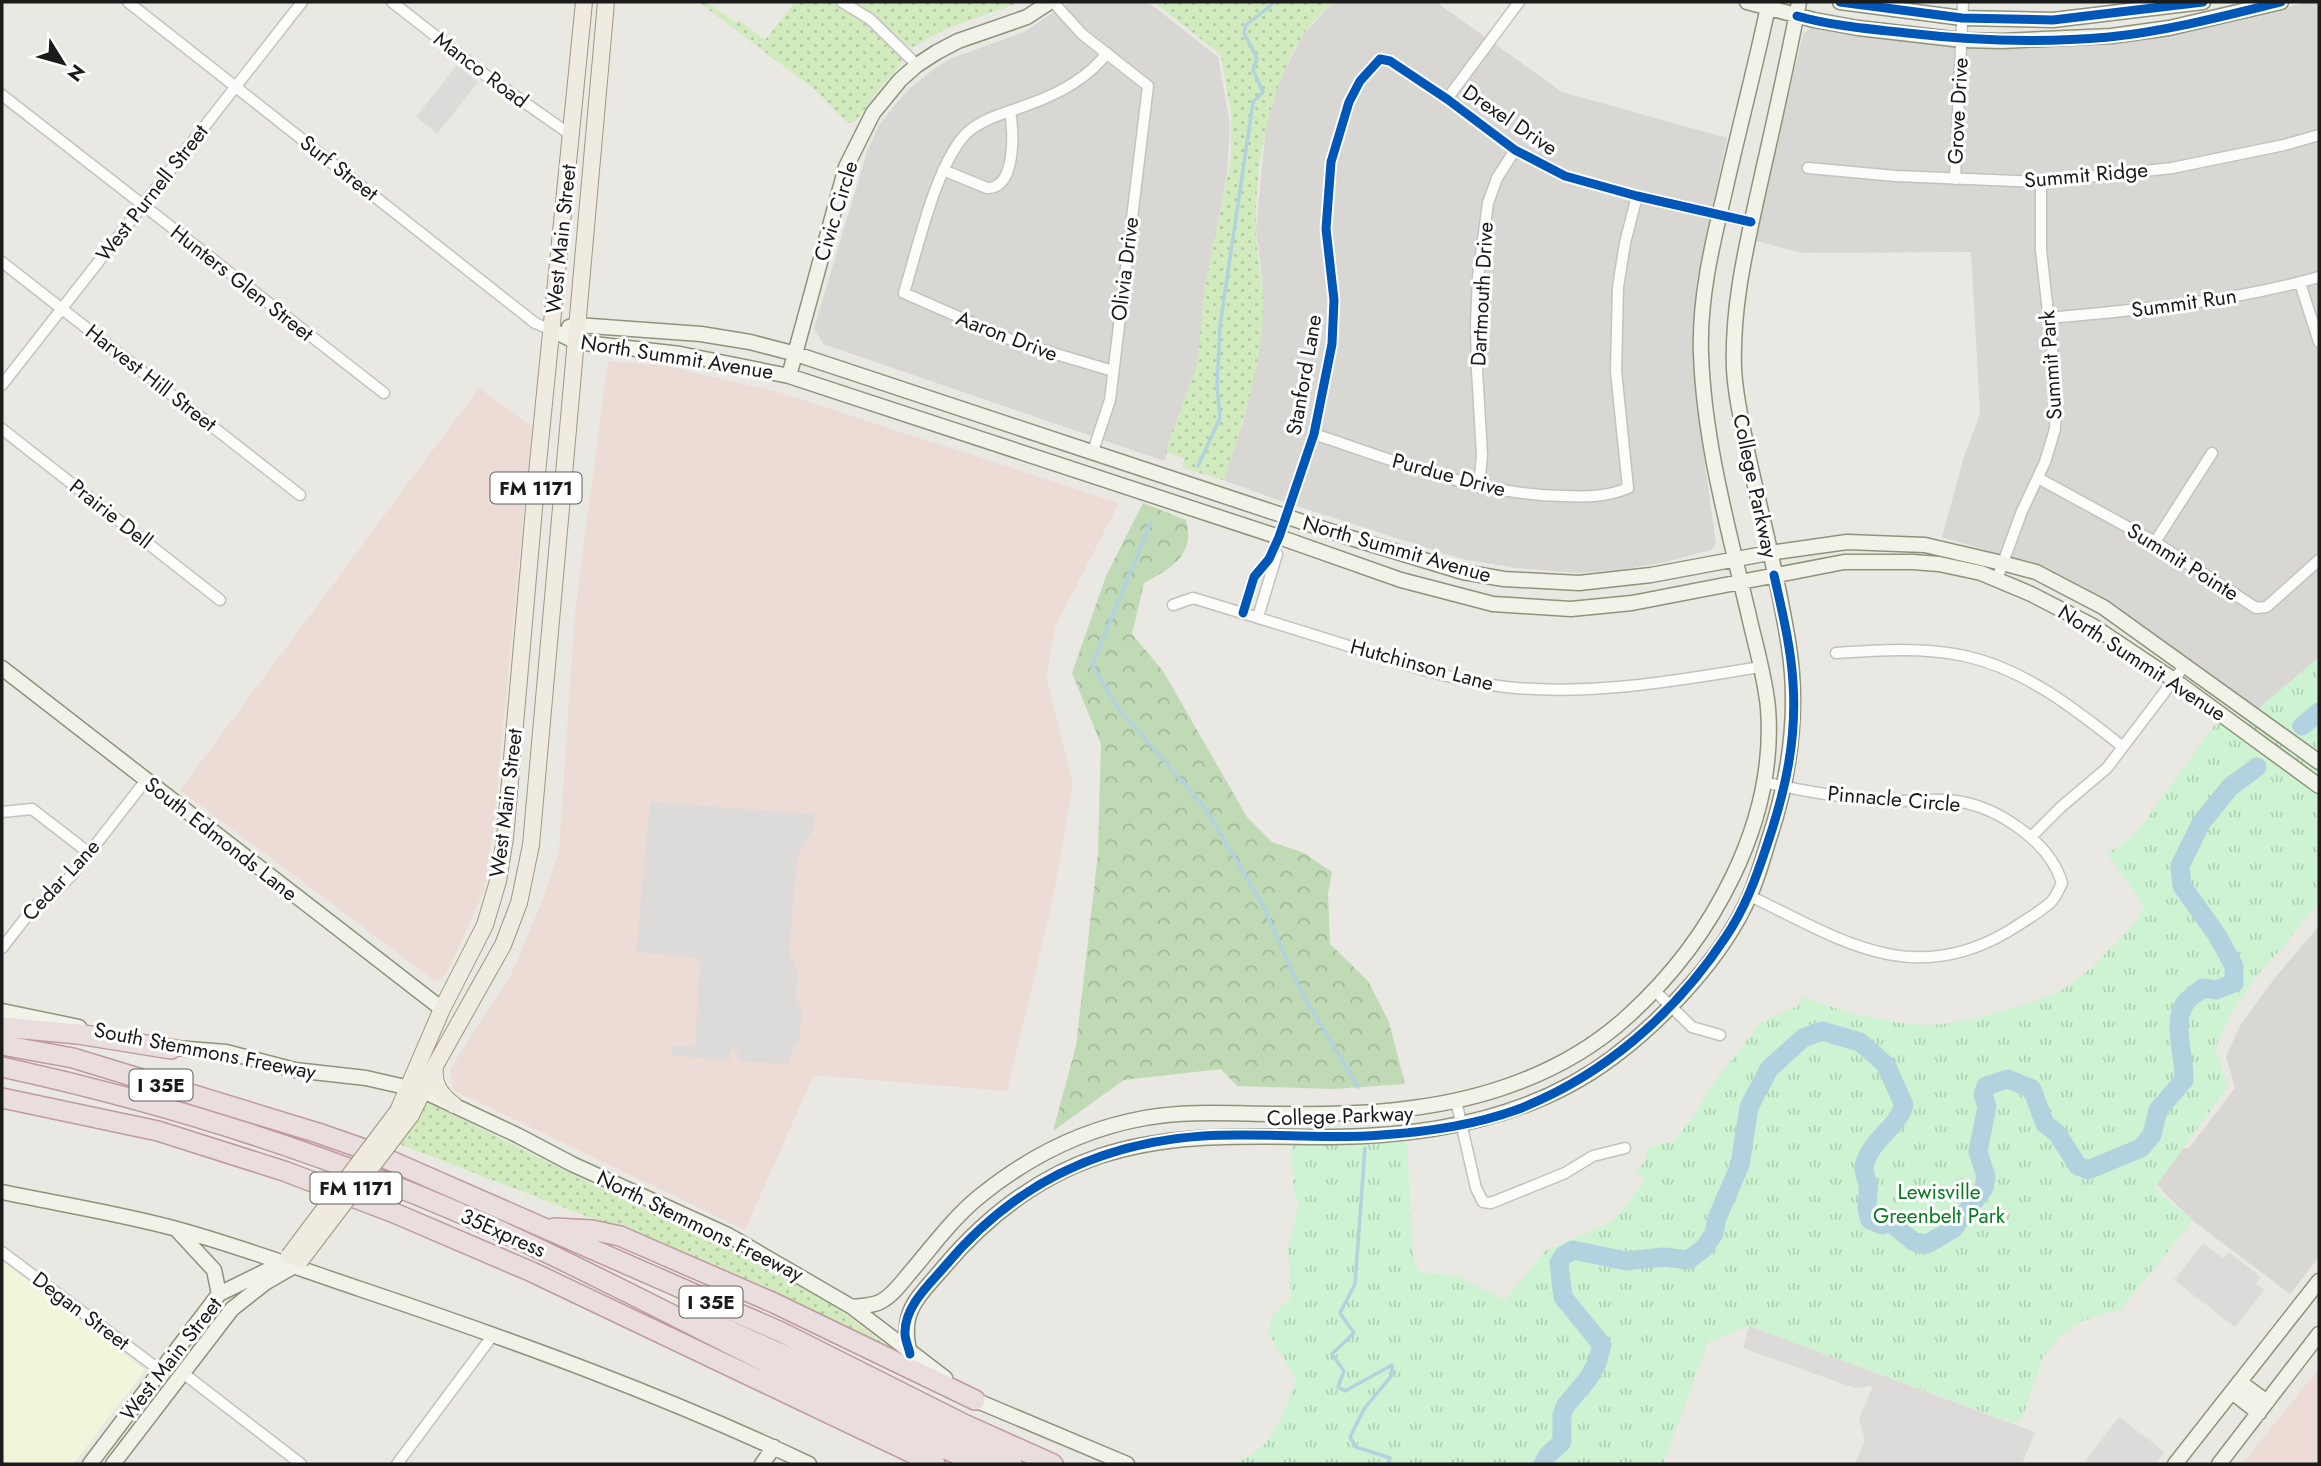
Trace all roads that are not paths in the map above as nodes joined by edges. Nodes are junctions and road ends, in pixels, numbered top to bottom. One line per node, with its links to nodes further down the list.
1 (128, 2): 21 (street, Surf Street)
2 (302, 2): 21 (street, West Purnell Street)
3 (392, 2): 25 (street, Manco Road)
4 (584, 2): 25 (main road, West Main Street / FM 1171)
5 (606, 2): 41 (main road, West Main Street / FM 1171)
6 (842, 2): 20 (street)
7 (1051, 2): 18 (street); 20 (main road, Civic Circle)
8 (1519, 2): 23 (street)
9 (1747, 2): 14 (main road)
10 (1840, 2): 16 (main road)
11 (1962, 2): 16 (street, Grove Drive)
12 (2203, 2): 16 (main road)
13 (2281, 2): 17 (main road)
14 (1768, 5): 15 (main road); 34 (main road, College Parkway)
15 (1798, 9): 17 (main road); 35 (main road, College Parkway)
16 (1962, 18): 17 (street, Grove Drive)
17 (1962, 40): 30 (street, Grove Drive)
18 (1107, 53): 24 (street); 46 (street, Olivia Drive)
19 (1380, 59): 23 (street, Drexel Drive); 51 (street, Stanford Lane)
20 (917, 65): 45 (main road, Civic Circle)
21 (236, 87): 33 (street, West Purnell Street); 42 (street, Surf Street)
22 (2, 95): 33 (street, Hunters Glen Street)
23 (1447, 99): 27 (street, Drexel Drive)
24 (1010, 111): 29 (street); 29 (street)
25 (571, 135): 42 (main road, West Main Street / FM 1171)
26 (2319, 135): 31 (street, Summit Ridge)
27 (1516, 150): 32 (street, Drexel Drive); 56 (street, Dartmouth Drive)
28 (1808, 168): 30 (street, Summit Ridge)
29 (943, 170): 46 (street, Aaron Drive)
30 (1955, 179): 31 (street, Summit Ridge)
31 (2041, 182): 40 (street, Summit Park)
32 (1637, 196): 34 (street, Drexel Drive); 56 (street, Purdue Drive)
33 (141, 205): 39 (street, West Purnell Street); 49 (street, Hunters Glen Street)
34 (1719, 216): 35 (street, Drexel Drive); 62 (main road, College Parkway)
35 (1751, 222): 61 (main road, College Parkway)
36 (2, 262): 39 (street, Harvest Hill Street)
37 (2319, 277): 38 (street, Summit Run)
38 (2300, 283): 40 (street, Summit Run); 44 (street)
39 (61, 308): 48 (street, West Purnell Street); 57 (street, Harvest Hill Street)
40 (2048, 318): 54 (street, Summit Park)
41 (578, 325): 42 (main road, North Summit Avenue); 43 (main road, West Main Street / FM 1171); 45 (main road, North Summit Avenue)
42 (552, 330): 43 (main road, North Summit Avenue); 81 (main road, West Main Street / FM 1171)
43 (576, 342): 47 (main road, North Summit Avenue); 84 (main road, West Main Street / FM 1171)
44 (2319, 342)
45 (796, 354): 47 (main road, Civic Circle); 52 (main road, North Summit Avenue)
46 (1113, 372): 52 (street, Olivia Drive)
47 (789, 376): 55 (main road, North Summit Avenue)
48 (2, 385)
49 (384, 393)
50 (2, 429): 68 (street, Prairie Dell)
51 (1314, 434): 56 (street, Purdue Drive); 58 (street, Stanford Lane)
52 (1093, 451): 55 (main road); 58 (main road, North Summit Avenue)
53 (2212, 453): 60 (street)
54 (2038, 478): 60 (street, Summit Pointe); 64 (street, Summit Park)
55 (1099, 479): 59 (main road, North Summit Avenue)
56 (1479, 486)
57 (300, 495)
58 (1286, 516): 59 (street, Stanford Lane); 62 (main road, North Summit Avenue)
59 (1279, 537): 67 (main road, North Summit Avenue); 70 (street, Stanford Lane); 71 (street, Stanford Lane)
60 (2155, 542): 63 (street, Summit Pointe)
61 (1769, 553): 62 (main road, North Summit Avenue); 64 (main road, North Summit Avenue); 65 (main road, College Parkway)
62 (1736, 559): 67 (main road, College Parkway)
63 (2319, 560)
64 (2003, 563): 66 (street, Summit Park); 73 (main road, North Summit Avenue)
65 (1774, 575): 66 (main road, North Summit Avenue); 67 (main road, North Summit Avenue); 83 (main road, College Parkway)
66 (1997, 579): 76 (main road, North Summit Avenue)
67 (1741, 581): 74 (main road, College Parkway)
68 (220, 600)
69 (1173, 605): 70 (street, Hutchinson Lane)
70 (1243, 613): 71 (street, Hutchinson Lane)
71 (1258, 617): 74 (street, Hutchinson Lane)
72 (1836, 653): 77 (street)
73 (2185, 665): 76 (street); 78 (main road, North Summit Avenue)
74 (1760, 667): 80 (main road, College Parkway)
75 (2, 668): 79 (main road, South Edmonds Lane)
76 (2174, 680): 77 (street); 82 (main road, North Summit Avenue)
77 (2123, 747): 86 (street)
78 (2319, 762)
79 (146, 780): 87 (street, Cedar Lane); 92 (main road, South Edmonds Lane)
80 (1763, 782): 83 (street, Pinnacle Circle); 90 (main road, College Parkway)
81 (510, 786): 84 (main road); 92 (main road, West Main Street / FM 1171)
82 (2319, 786)
83 (1785, 787): 86 (street, Pinnacle Circle); 88 (main road, College Parkway)
84 (537, 789): 98 (main road, West Main Street / FM 1171)
85 (2, 812): 87 (street)
86 (2031, 837): 88 (street, Pinnacle Circle)
87 (89, 853): 89 (street, Cedar Lane)
88 (1750, 896): 91 (main road, College Parkway)
89 (2, 948)
90 (1654, 990): 91 (street); 102 (main road, College Parkway)
91 (1671, 1007): 95 (street); 105 (main road, College Parkway)
92 (442, 1009): 100 (main road, West Main Street / FM 1171)
93 (2, 1011): 97 (main road, South Stemmons Freeway)
94 (2, 1027): 97 (highway)
95 (1720, 1035)
96 (2, 1045): 111 (highway, South Stemmons Freeway / I 35E)
97 (171, 1049): 100 (main road, South Stemmons Freeway)
98 (436, 1064): 100 (main road, West Main Street / FM 1171); 103 (main road)
99 (2, 1067): 117 (highway, 35Express)
100 (416, 1089): 103 (main road, North Stemmons Freeway); 114 (main road, West Main Street / FM 1171, bridge)
101 (2, 1098): 128 (highway, I 35E)
102 (1456, 1101): 104 (main road, College Parkway); 105 (street)
103 (454, 1105): 118 (main road, North Stemmons Freeway)
104 (1288, 1114): 106 (main road); 108 (main road, College Parkway)
105 (1463, 1124): 106 (main road, College Parkway); 107 (street)
106 (1288, 1136): 109 (main road, College Parkway)
107 (1625, 1148)
108 (1020, 1168): 109 (main road); 118 (main road, College Parkway)
109 (1033, 1188): 122 (main road, College Parkway)
110 (2, 1192): 112 (main road)
111 (545, 1228): 126 (highway); 140 (highway, I 35E)
112 (176, 1229): 114 (main road); 116 (main road)
113 (2, 1252): 123 (street, Degan Street)
114 (292, 1261): 116 (main road, West Main Street); 121 (main road); 124 (main road, West Main Street)
115 (2319, 1281): 125 (main road)
116 (219, 1294): 119 (main road, West Main Street)
117 (636, 1298): 138 (highway, 35Express); 139 (highway)
118 (852, 1307): 122 (main road, North Stemmons Freeway)
119 (193, 1330): 123 (main road, West Main Street); 124 (main road)
120 (2319, 1334): 127 (main road)
121 (492, 1335): 129 (main road); 133 (street)
122 (911, 1354): 126 (main road, North Stemmons Freeway)
123 (161, 1371): 130 (main road, West Main Street)
124 (183, 1373): 131 (main road, West Main Street); 132 (street)
125 (2236, 1387): 127 (main road); 142 (main road)
126 (975, 1399): 141 (main road, North Stemmons Freeway)
127 (2263, 1408): 143 (main road)
128 (877, 1437): 136 (highway); 137 (highway, I 35E)
129 (774, 1447): 134 (main road); 135 (main road)
130 (90, 1464)
131 (113, 1464)
132 (301, 1464)
133 (397, 1464)
134 (761, 1464)
135 (809, 1464)
136 (907, 1464)
137 (935, 1464)
138 (979, 1464)
139 (1012, 1464)
140 (1053, 1464)
141 (1127, 1464)
142 (2175, 1464)
143 (2219, 1464)

